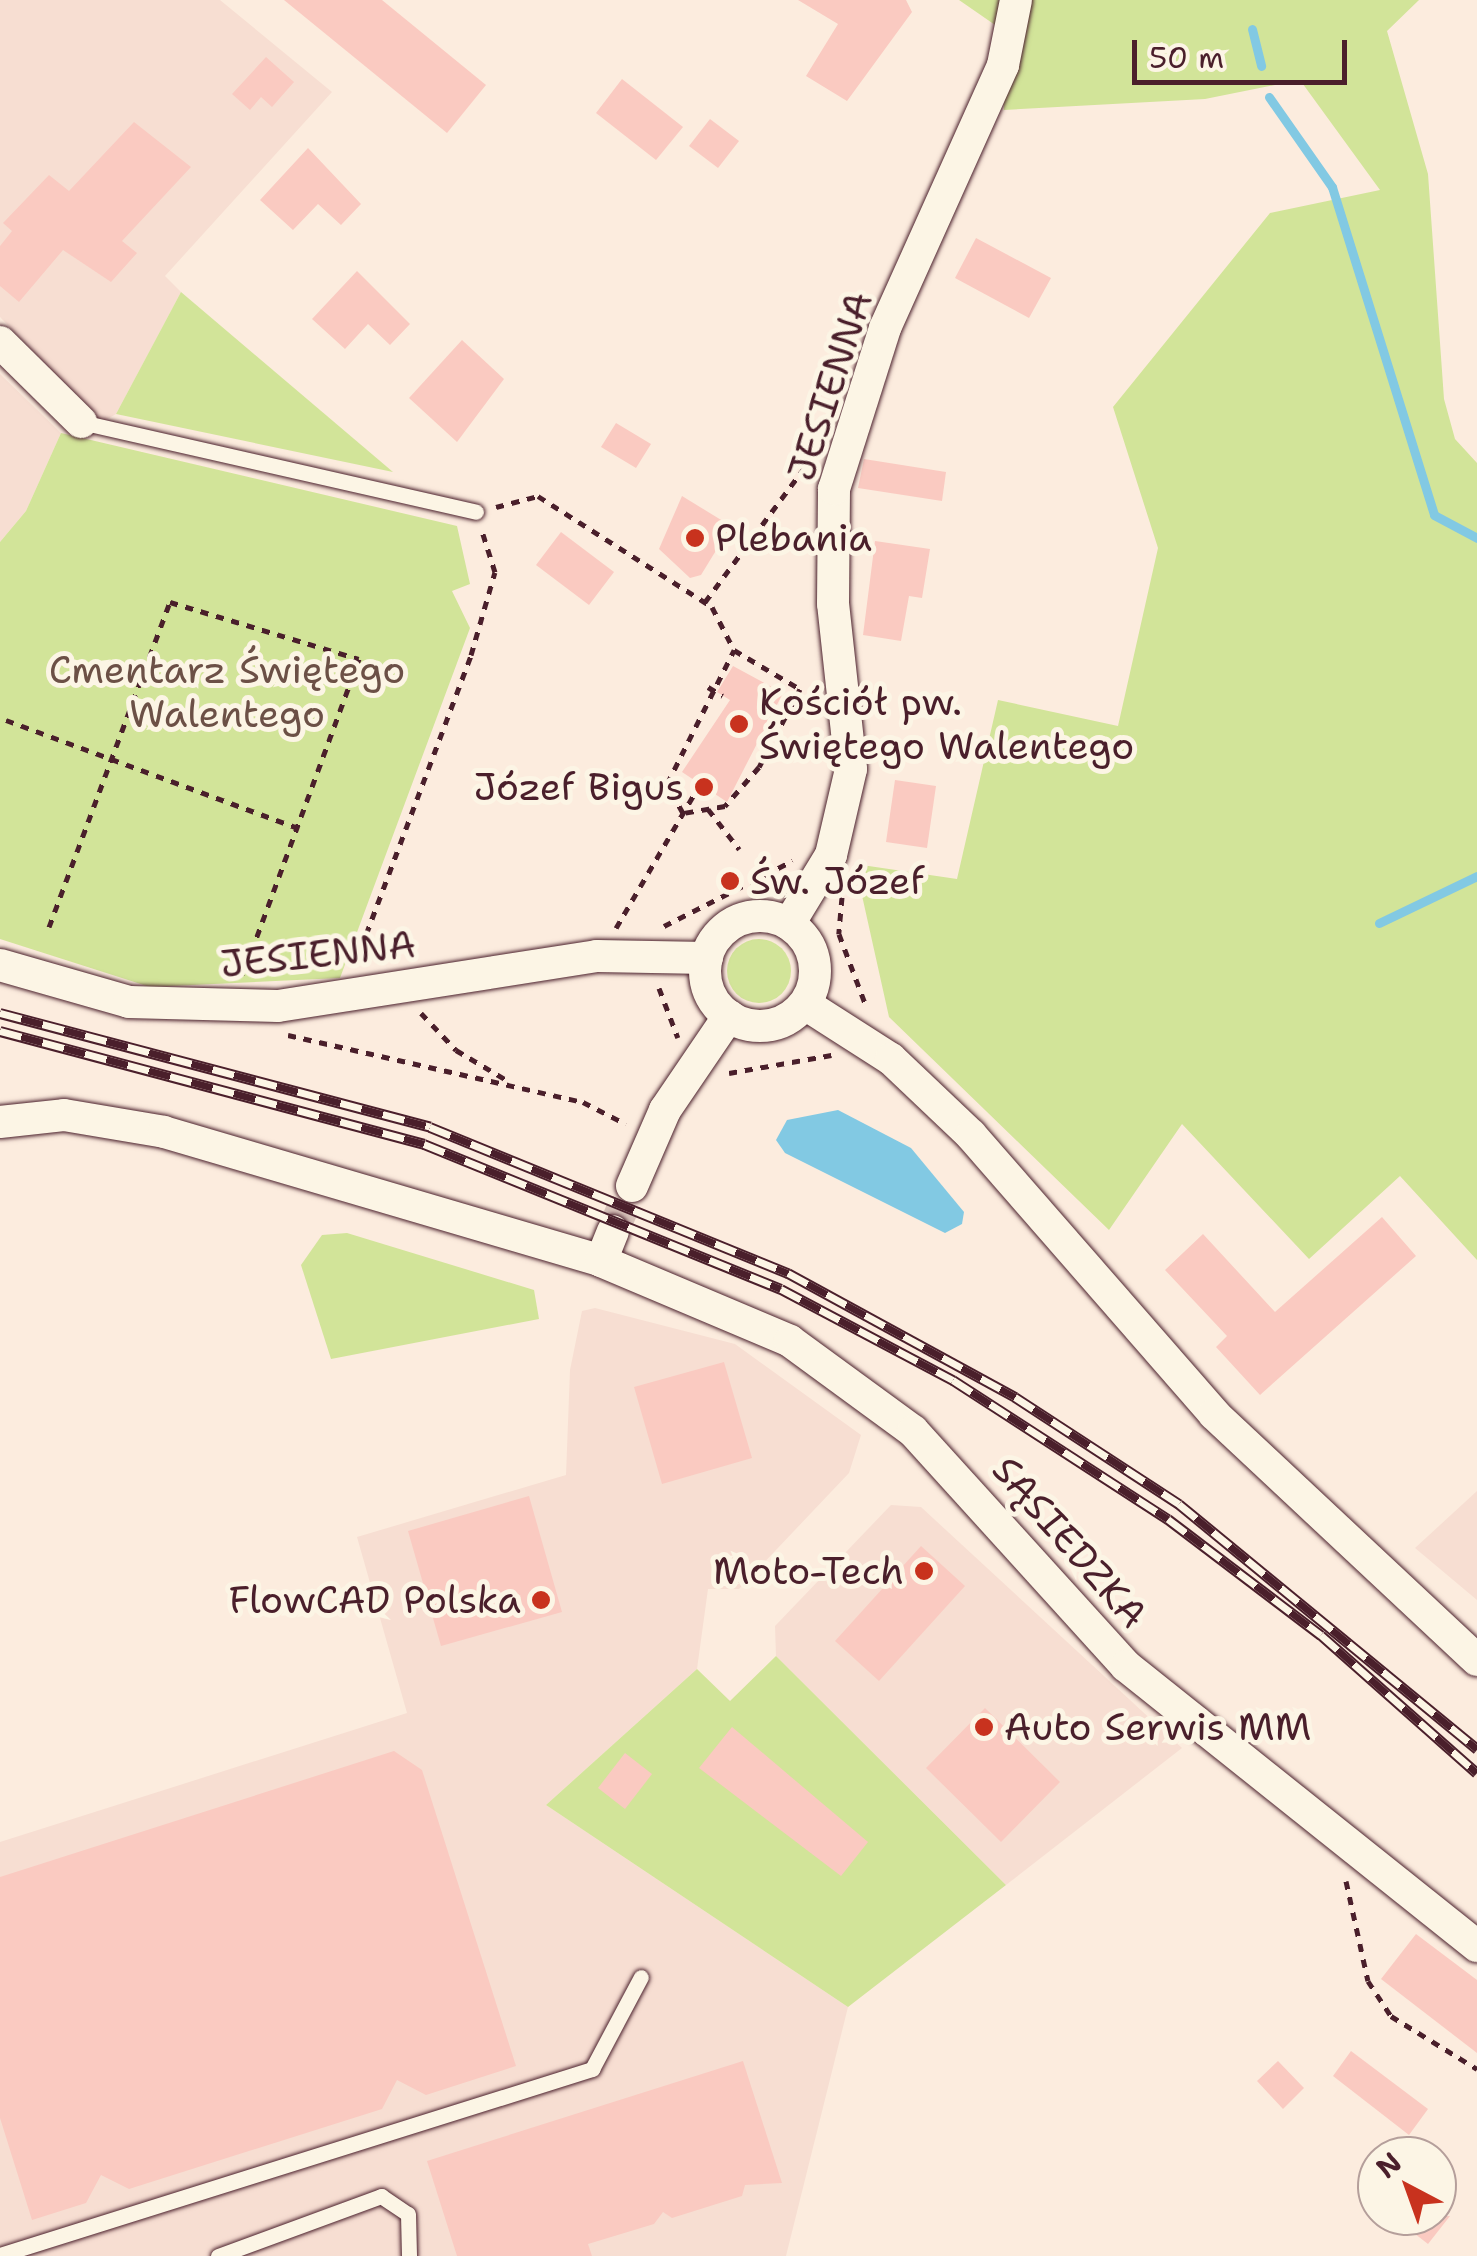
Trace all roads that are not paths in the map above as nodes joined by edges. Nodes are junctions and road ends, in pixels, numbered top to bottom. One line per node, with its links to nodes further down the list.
1 (1016, 0): 5 (street, JESIENNA)
2 (0, 342): 3 (street)
3 (81, 422): 4 (lane)
4 (476, 512)
5 (790, 924): 6 (street); 8 (street)
6 (707, 958): 7 (street, JESIENNA); 9 (street)
7 (0, 965)
8 (804, 1004): 9 (street); 12 (street)
9 (729, 1016): 11 (street)
10 (0, 1122): 13 (street, SĄSIEDZKA)
11 (632, 1186)
12 (1477, 1660)
13 (1477, 1946)
14 (641, 1976): 15 (lane)
15 (0, 2255)
16 (218, 2256): 17 (lane)
17 (409, 2256)

